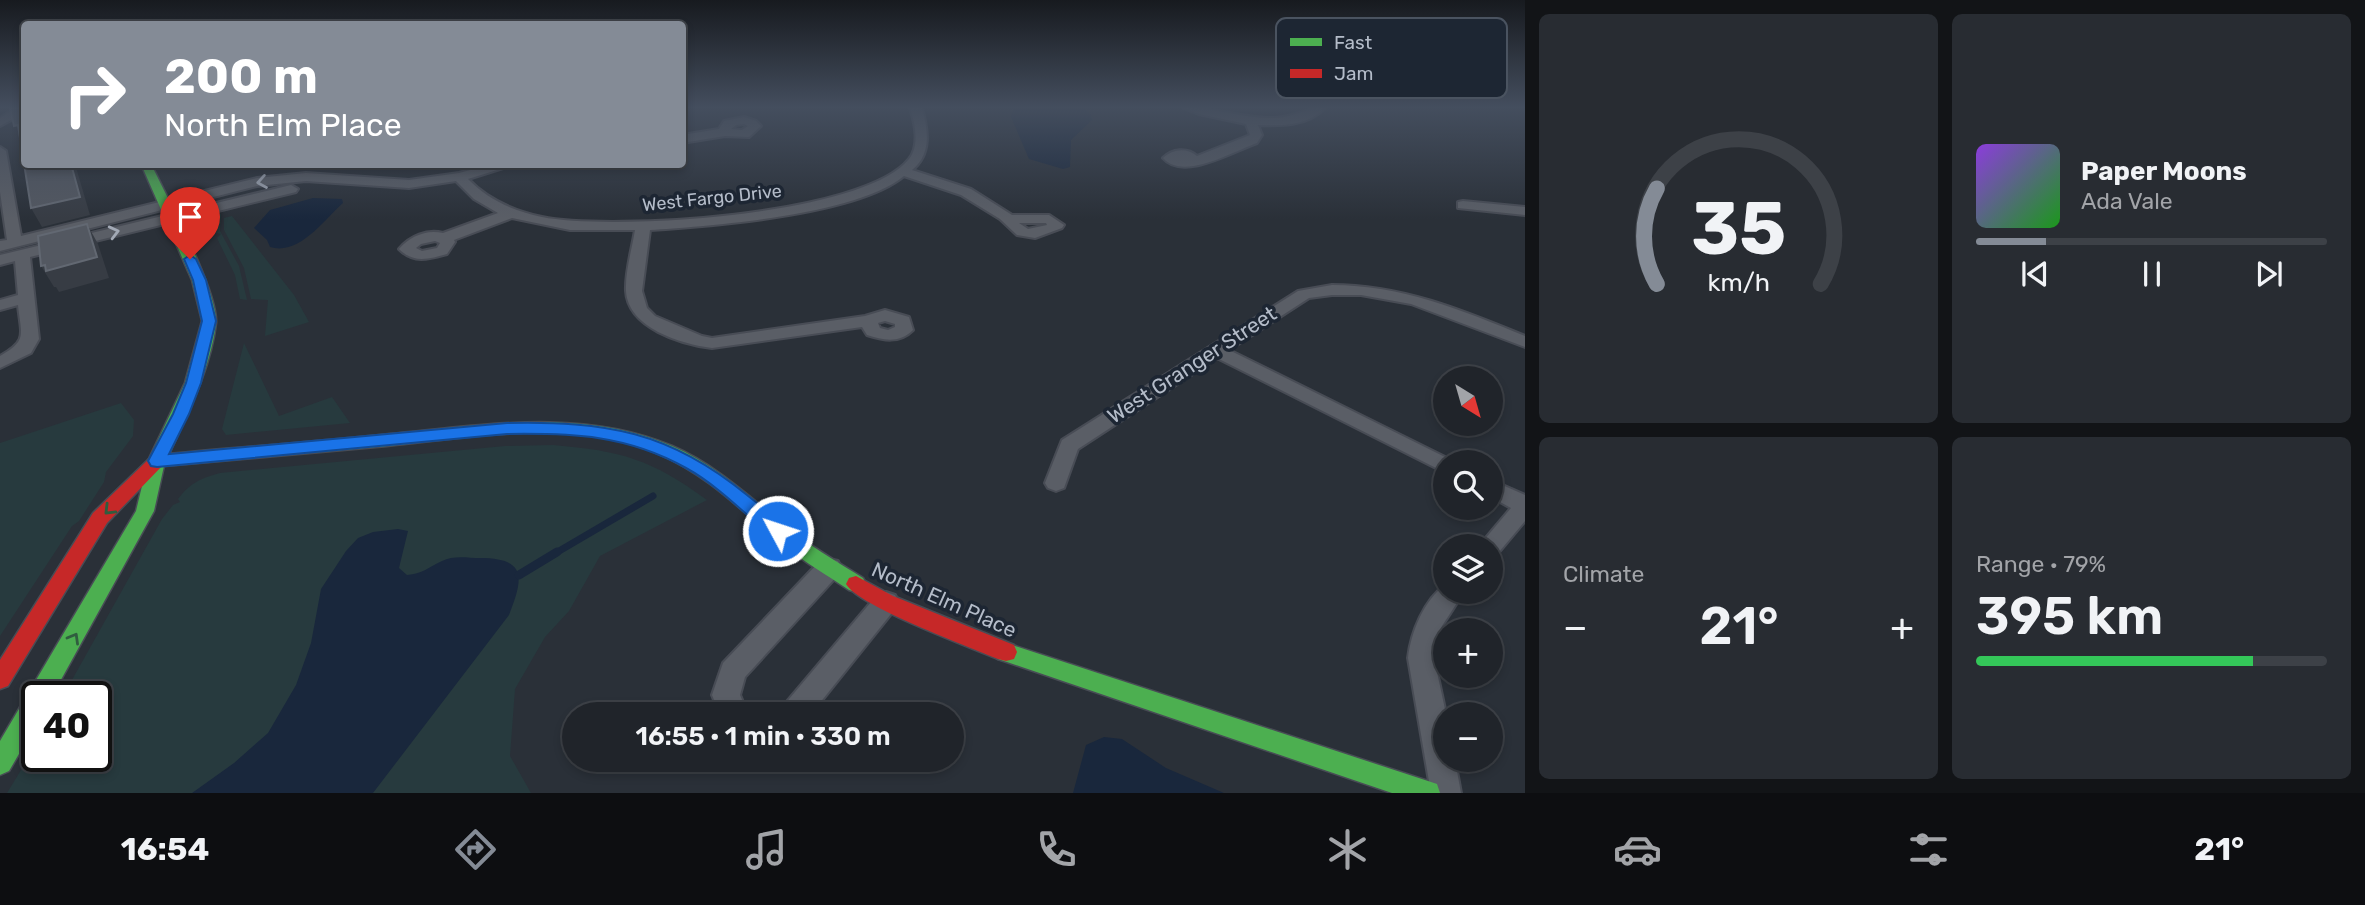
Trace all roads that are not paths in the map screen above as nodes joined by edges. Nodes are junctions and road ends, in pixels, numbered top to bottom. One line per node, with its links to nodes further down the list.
1 (923, 145): 9 (street, West Fargo Drive)
2 (1239, 145): 4 (street)
3 (0, 151): 8 (street)
4 (1197, 160)
5 (148, 168): 14 (main road)
6 (342, 168): 11 (street)
7 (495, 168): 10 (street)
8 (3, 172): 13 (street)
9 (904, 172): 17 (street); 18 (street, West Fargo Drive)
10 (460, 177): 11 (street); 16 (street, West Fargo Drive)
11 (330, 180): 14 (street)
12 (1463, 205): 15 (street)
13 (5, 206): 20 (street)
14 (168, 211): 20 (street); 29 (main road)
15 (1525, 211)
16 (511, 213): 18 (street, West Fargo Drive); 19 (street)
17 (1007, 219)
18 (643, 225): 24 (street)
19 (445, 239)
20 (12, 248): 21 (street); 22 (street)
21 (0, 260)
22 (26, 298): 23 (street); 27 (street)
23 (0, 305)
24 (870, 321)
25 (1525, 342): 26 (street, West Granger Street)
26 (1215, 350): 28 (street); 30 (street, West Granger Street)
27 (0, 363)
28 (1433, 459)
29 (157, 461): 34 (main road, North Elm Place); 37 (main road, one-way to 37); 38 (main road, one-way to 29)
30 (1056, 483)
31 (1503, 494): 32 (street)
32 (1525, 506): 33 (street)
33 (1501, 534)
34 (829, 568): 35 (main road, North Elm Place); 39 (street)
35 (886, 601): 40 (street); 43 (main road, North Elm Place)
36 (1443, 604): 44 (street)
37 (0, 679)
38 (49, 681)
39 (729, 702)
40 (804, 702)
41 (21, 728): 42 (main road)
42 (0, 763)
43 (1428, 793)
44 (1446, 793)

